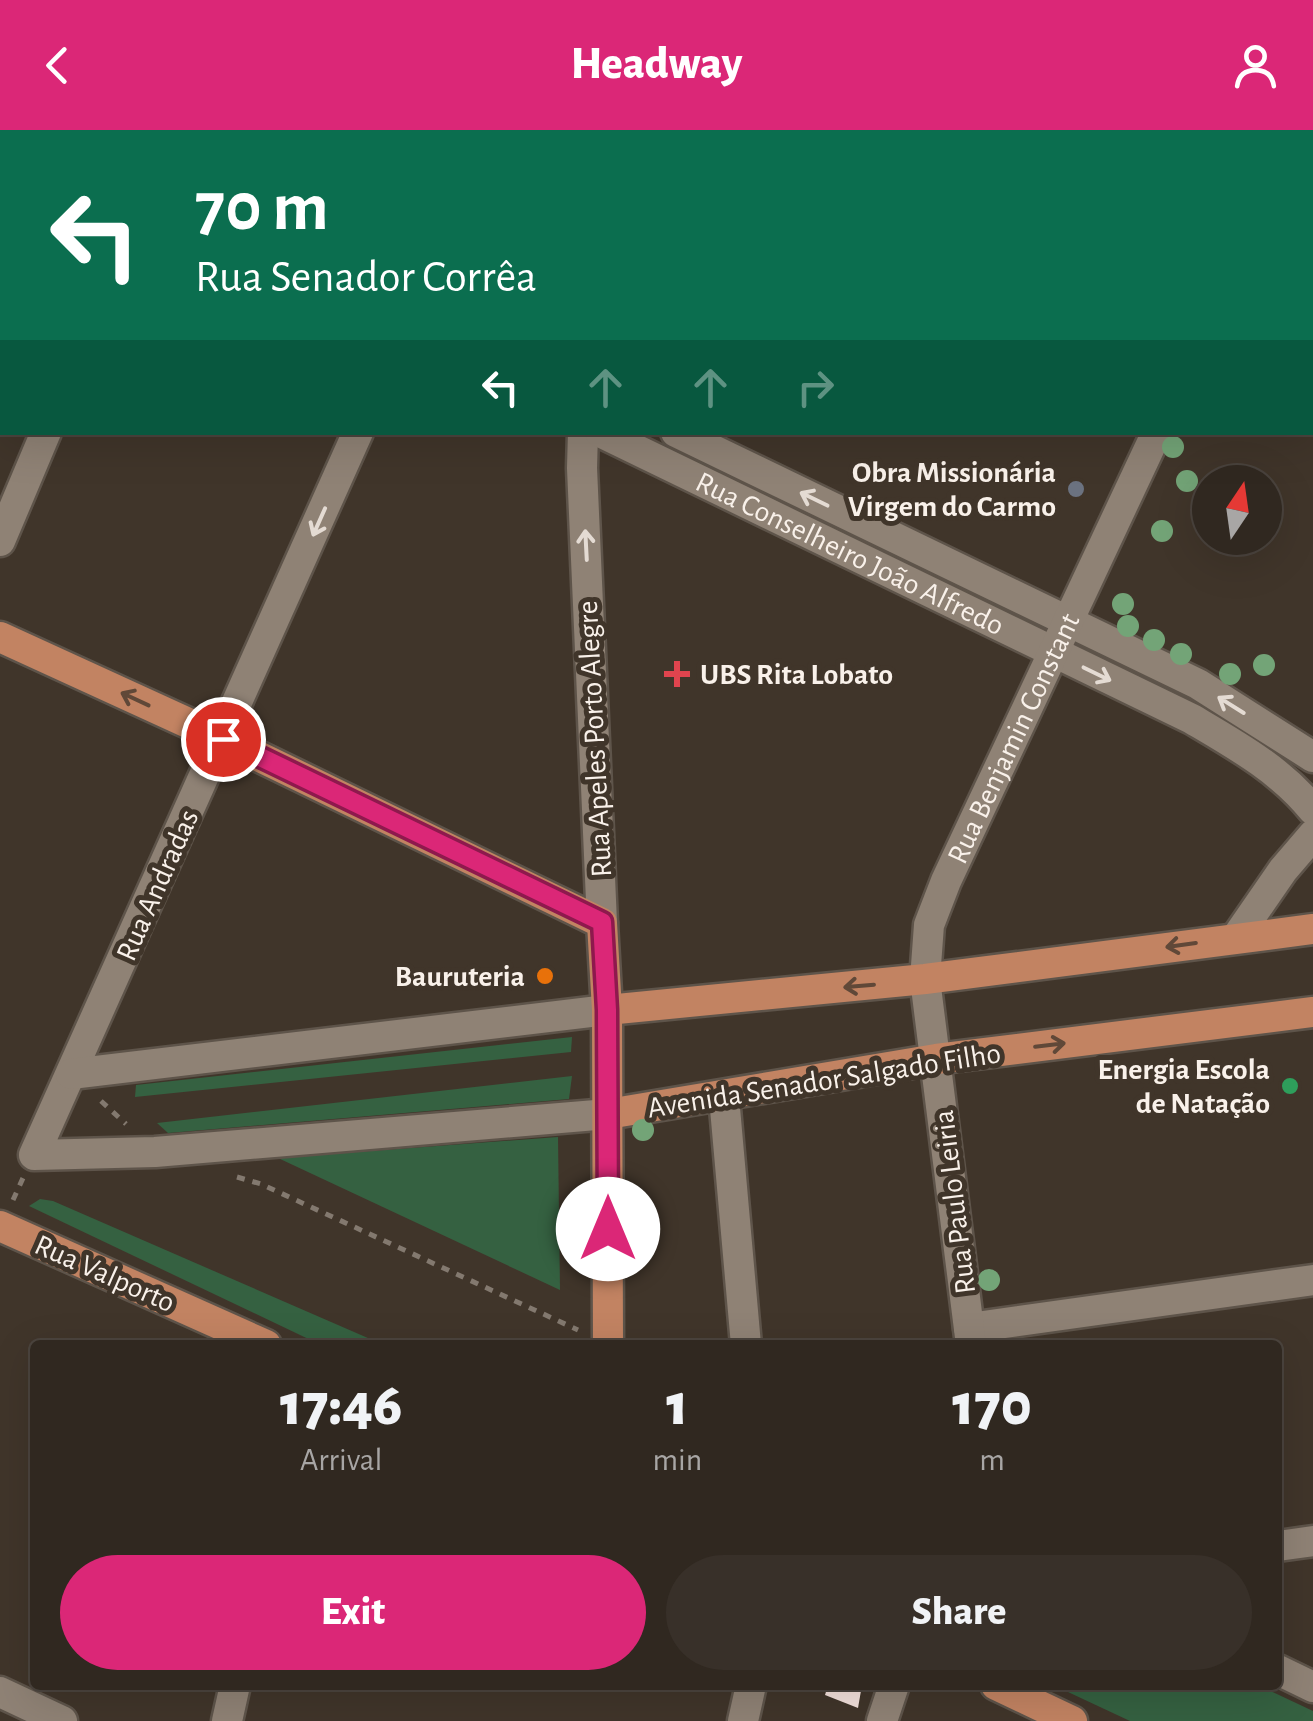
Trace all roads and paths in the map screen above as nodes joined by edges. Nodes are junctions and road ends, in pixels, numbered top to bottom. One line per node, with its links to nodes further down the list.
1 (45, 435): 9 (street)
2 (357, 435): 15 (street, Rua Andradas, one-way to 15)
3 (583, 435): 19 (street, Rua Apeles Porto Alegre, one-way to 3)
4 (606, 435): 8 (street, Rua Conselheiro João Alfredo)
5 (682, 435): 7 (street, Rua Conselheiro João Alfredo)
6 (1155, 435): 12 (street, Rua Benjamin Constant)
7 (754, 470): 8 (street); 10 (street, Rua Conselheiro João Alfredo, one-way to 7)
8 (739, 501): 11 (street, Rua Conselheiro João Alfredo)
9 (0, 541)
10 (944, 563): 11 (street); 12 (street, Rua Conselheiro João Alfredo)
11 (930, 594): 14 (street, Rua Conselheiro João Alfredo)
12 (1070, 620): 14 (street, Rua Benjamin Constant); 16 (street, Rua Conselheiro João Alfredo, one-way to 12)
13 (0, 638): 15 (main road, one-way to 13)
14 (1054, 653): 17 (street, Rua Conselheiro João Alfredo, one-way to 17); 22 (street, Rua Benjamin Constant)
15 (223, 739): 19 (main road); 26 (street, Rua Andradas)
16 (1313, 757)
17 (1310, 798)
18 (1313, 835): 21 (street)
19 (602, 922): 23 (main road, Rua Apeles Porto Alegre)
20 (1313, 929): 21 (main road)
21 (1236, 938): 22 (main road, one-way to 22)
22 (926, 979): 23 (main road, one-way to 23); 25 (street, Rua Benjamin Constant)
23 (607, 1010): 26 (street); 28 (main road, Rua Apeles Porto Alegre)
24 (1313, 1012): 25 (main road, Avenida Senador Salgado Filho, one-way to 24)
25 (936, 1059): 27 (main road, Avenida Senador Salgado Filho); 34 (street, Rua Paulo Leiria)
26 (71, 1074): 29 (path); 30 (street, Rua Andradas)
27 (724, 1097): 28 (main road, Avenida Senador Salgado Filho); 38 (street)
28 (608, 1114): 29 (street, Avenida Senador Salgado Filho); 37 (main road, Rua Apeles Porto Alegre)
29 (155, 1152): 30 (street, Avenida Senador Salgado Filho)
30 (34, 1155): 32 (path)
31 (226, 1173): 36 (path)
32 (0, 1226): 35 (main road, Rua Valporto)
33 (1313, 1280): 34 (street)
34 (970, 1337)
35 (255, 1340)
36 (598, 1340)
37 (609, 1340)
38 (746, 1340)
39 (1313, 1541): 40 (street)
40 (1282, 1545)
41 (1282, 1672): 42 (street)
42 (1313, 1687)
43 (234, 1690): 49 (street)
44 (750, 1690): 50 (street)
45 (892, 1690): 51 (street)
46 (1007, 1690): 52 (main road)
47 (0, 1692): 48 (street)
48 (62, 1721)
49 (227, 1721)
50 (743, 1721)
51 (882, 1721)
52 (1072, 1721)

